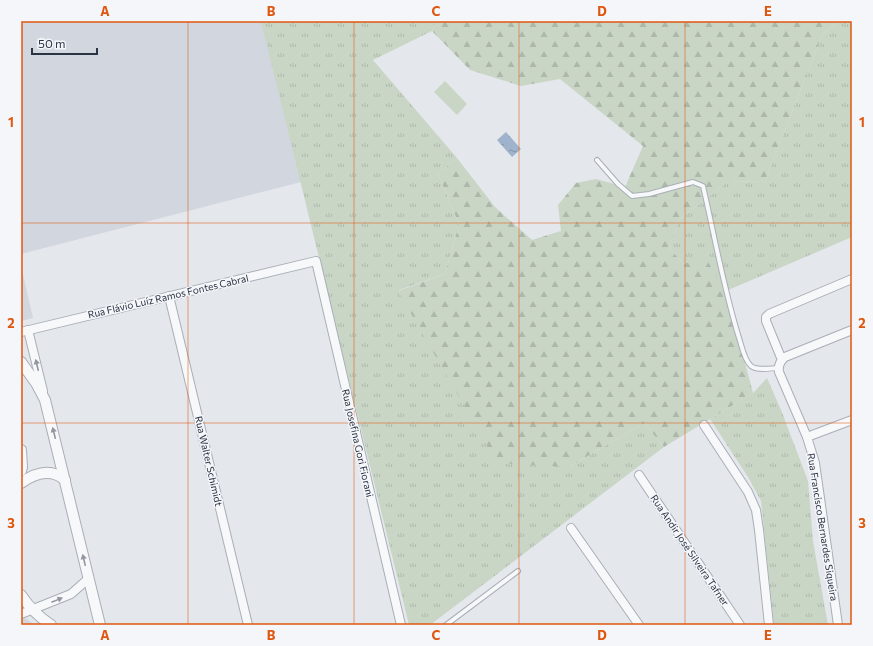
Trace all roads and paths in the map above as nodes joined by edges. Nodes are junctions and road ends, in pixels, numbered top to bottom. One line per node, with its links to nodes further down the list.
1 (597, 160): 8 (lane)
2 (316, 261): 4 (street, Rua Flávio Luíz Ramos Fontes Cabral); 27 (street, Rua Josefina Gori Fiorani)
3 (852, 279): 8 (street, Rua Francisco Bernardes Siqueira)
4 (169, 296): 6 (street, Rua Flávio Luíz Ramos Fontes Cabral); 26 (street, Rua Walter Schimidt)
5 (852, 330): 8 (street)
6 (25, 331): 9 (street, one-way to 6)
7 (21, 362): 9 (street)
8 (780, 364): 12 (street, Rua Francisco Bernardes Siqueira)
9 (45, 400): 16 (street, one-way to 9)
10 (852, 420): 12 (street)
11 (704, 425): 31 (street)
12 (807, 437): 32 (street, Rua Francisco Bernardes Siqueira)
13 (21, 450): 14 (street)
14 (21, 471)
15 (639, 475): 30 (street, Rua Andir José Silveira Tafner)
16 (65, 480): 17 (street); 20 (street, one-way to 16)
17 (21, 483)
18 (571, 528): 29 (street)
19 (518, 571): 28 (lane)
20 (88, 579): 22 (street, one-way to 20); 25 (street)
21 (21, 595): 22 (street)
22 (32, 609): 23 (street); 24 (street)
23 (21, 614)
24 (51, 625)
25 (100, 625)
26 (248, 625)
27 (401, 625)
28 (446, 625)
29 (639, 625)
30 (740, 625)
31 (769, 625)
32 (838, 625)

